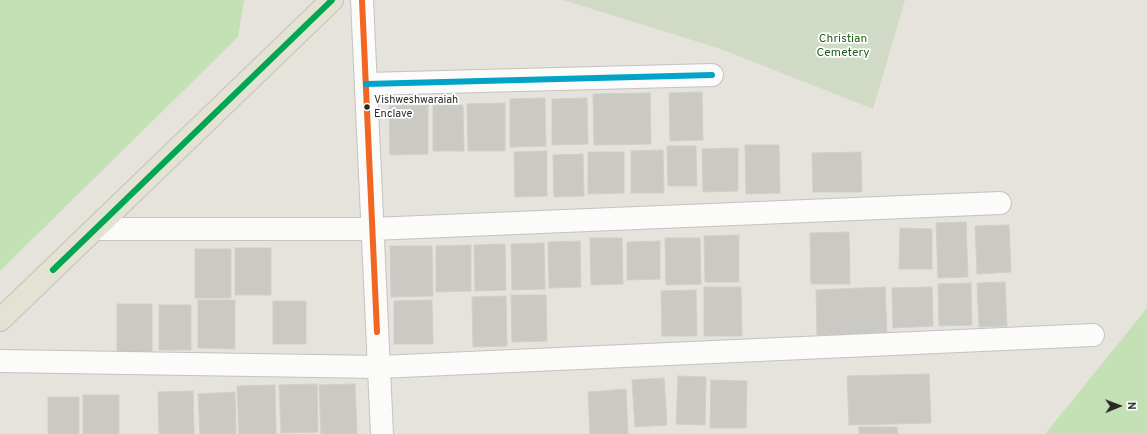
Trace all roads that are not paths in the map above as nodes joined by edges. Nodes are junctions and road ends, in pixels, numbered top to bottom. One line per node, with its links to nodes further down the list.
1 (362, 0): 4 (street)
2 (324, 3): 6 (main road)
3 (712, 75): 4 (street)
4 (366, 84): 7 (street)
5 (1000, 203): 7 (street)
6 (96, 229): 7 (street); 8 (main road)
7 (372, 229): 11 (street)
8 (0, 320)
9 (1093, 335): 11 (street)
10 (0, 361): 11 (street)
11 (379, 367): 12 (street)
12 (382, 434)

